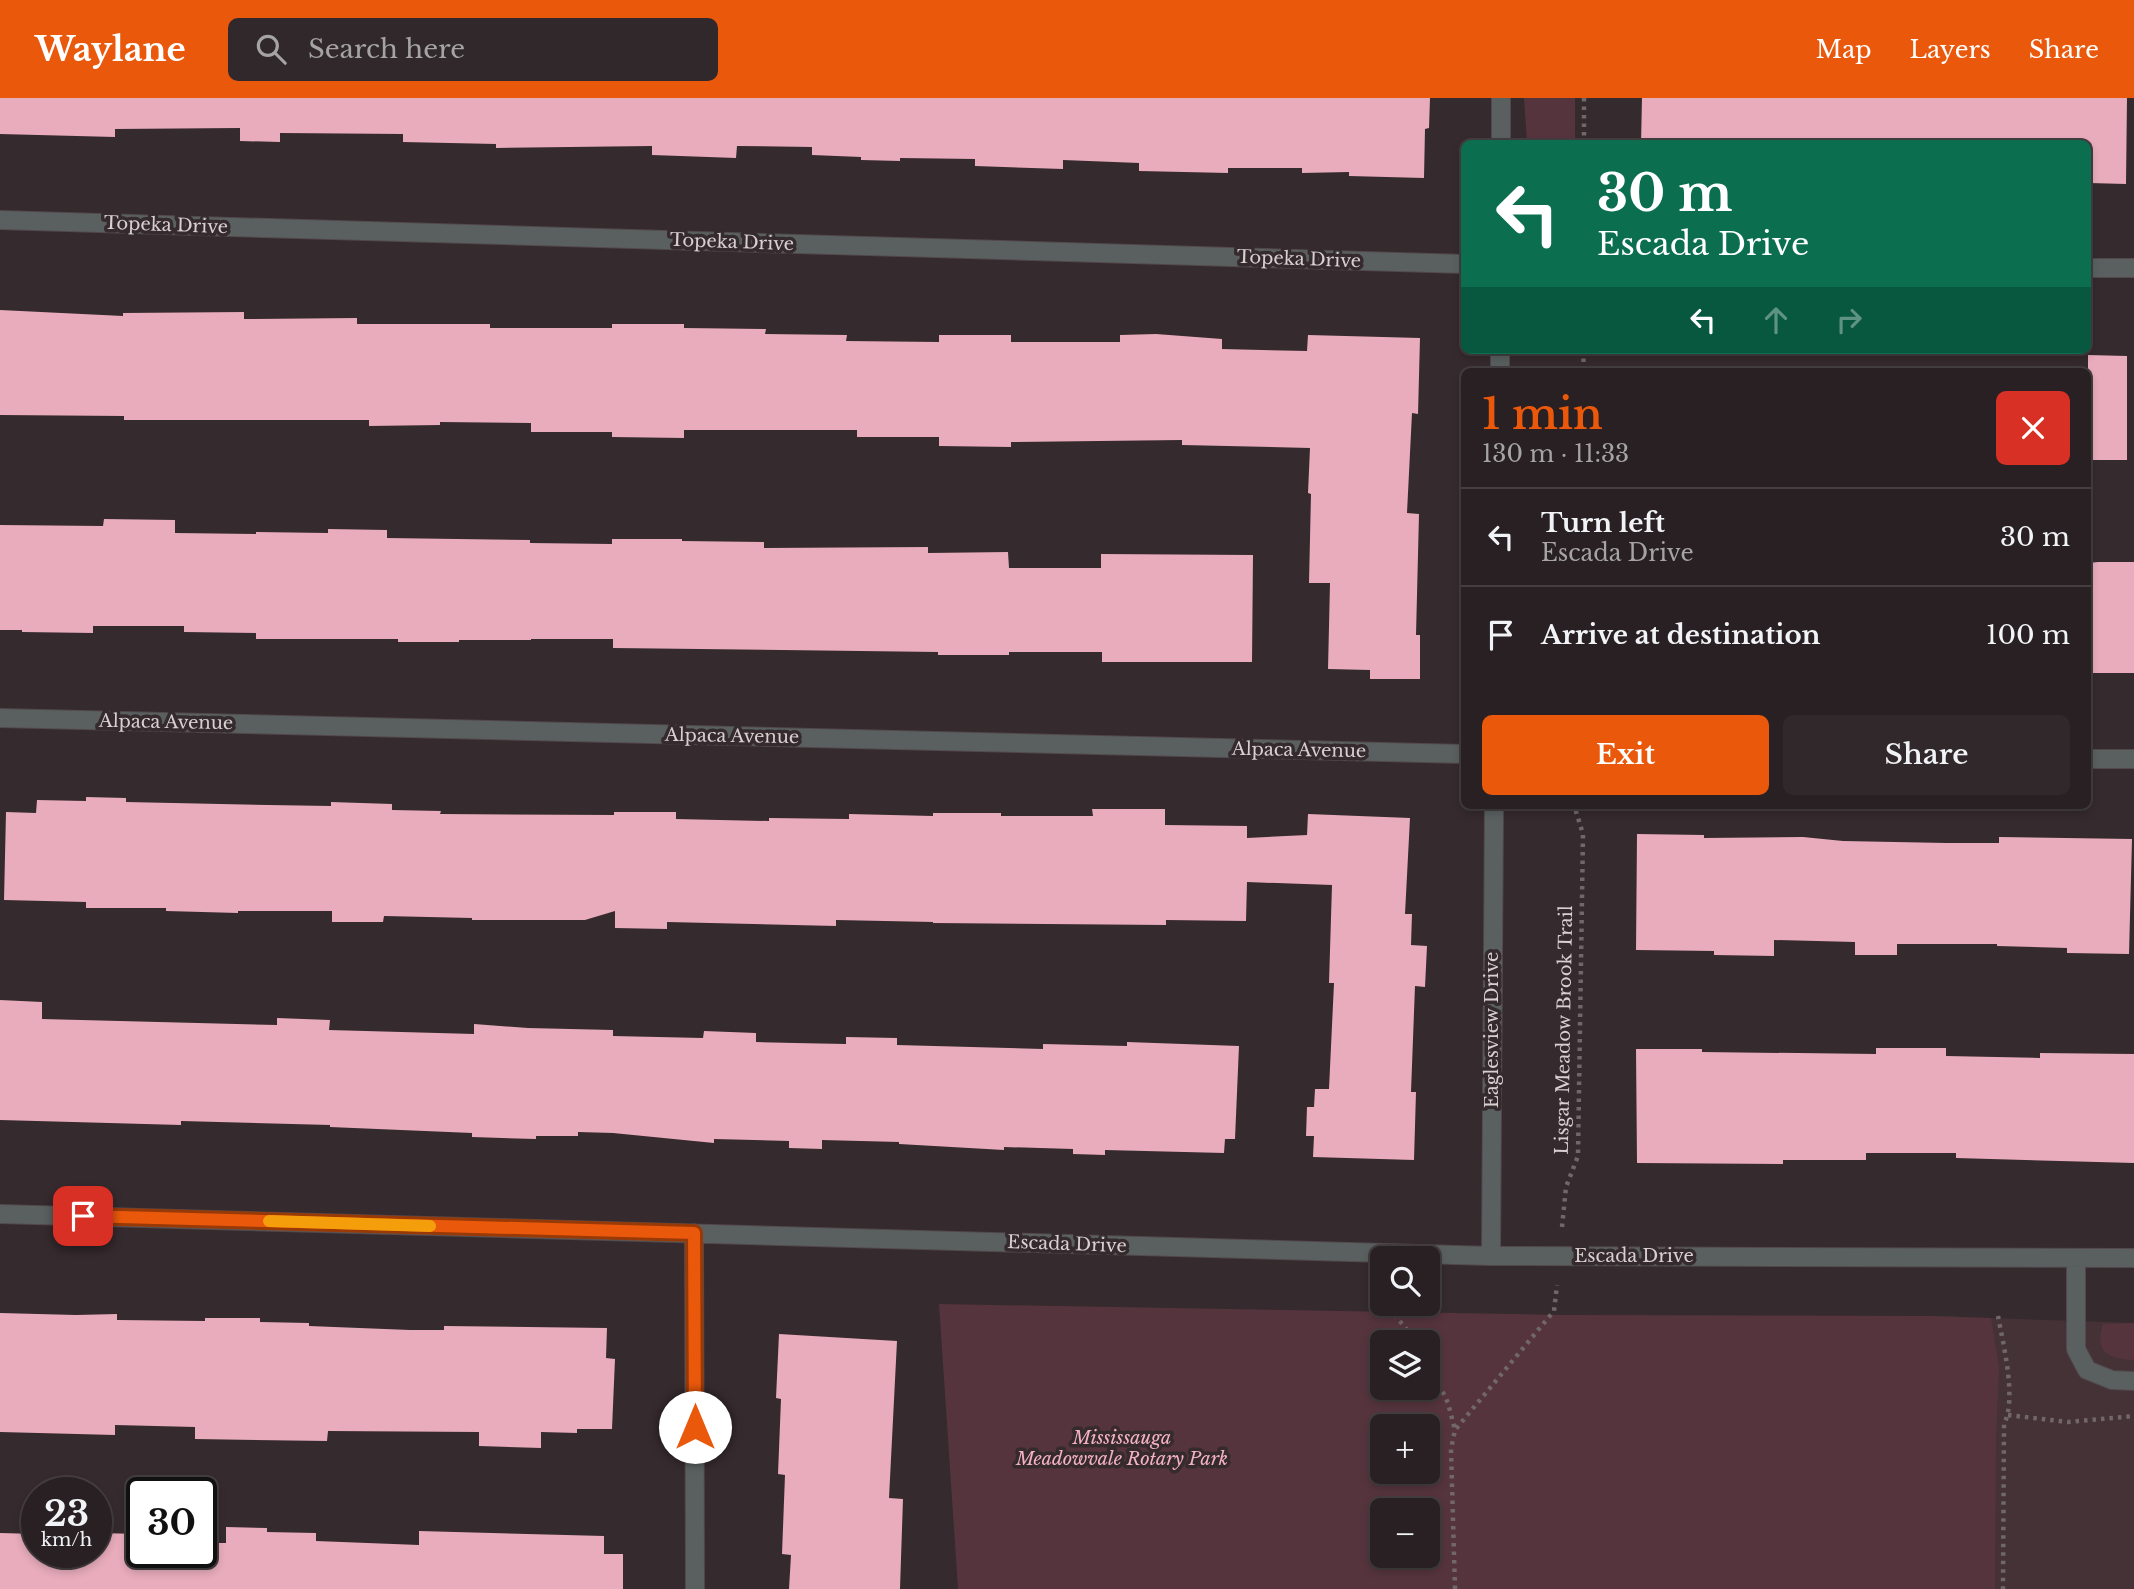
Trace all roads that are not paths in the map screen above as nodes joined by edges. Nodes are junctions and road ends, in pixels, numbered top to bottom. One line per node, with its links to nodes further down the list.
1 (1501, 98): 2 (street)
2 (1501, 140)
3 (0, 220): 4 (street, Topeka Drive)
4 (1461, 264)
5 (2091, 268): 6 (street)
6 (2134, 268)
7 (0, 718): 8 (street, Alpaca Avenue)
8 (1461, 754)
9 (2091, 759): 10 (street)
10 (2134, 759)
11 (1494, 809): 14 (street, Eaglesview Drive)
12 (0, 1214): 13 (street, Escada Drive)
13 (694, 1233): 14 (street, Escada Drive); 18 (street)
14 (1491, 1256): 15 (street, Escada Drive)
15 (2077, 1258): 16 (street, Escada Drive); 17 (street)
16 (2134, 1258)
17 (2134, 1381)
18 (695, 1589)

